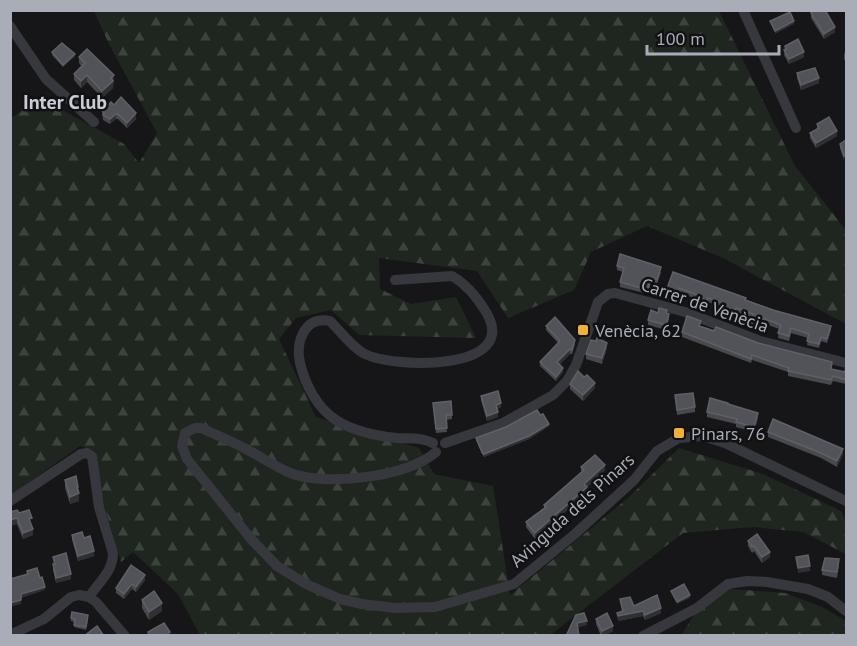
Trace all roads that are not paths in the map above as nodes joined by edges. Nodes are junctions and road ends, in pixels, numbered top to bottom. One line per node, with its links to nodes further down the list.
1 (743, 10): 4 (street)
2 (10, 26): 3 (street)
3 (94, 122)
4 (796, 128)
5 (395, 280): 7 (street)
6 (846, 363): 7 (street, Carrer de Venècia)
7 (434, 447): 9 (street, Avinguda dels Pinars)
8 (10, 501): 10 (street)
9 (846, 501)
10 (88, 597): 12 (street); 13 (street)
11 (846, 612): 14 (street)
12 (10, 636)
13 (125, 636)
14 (644, 636)

